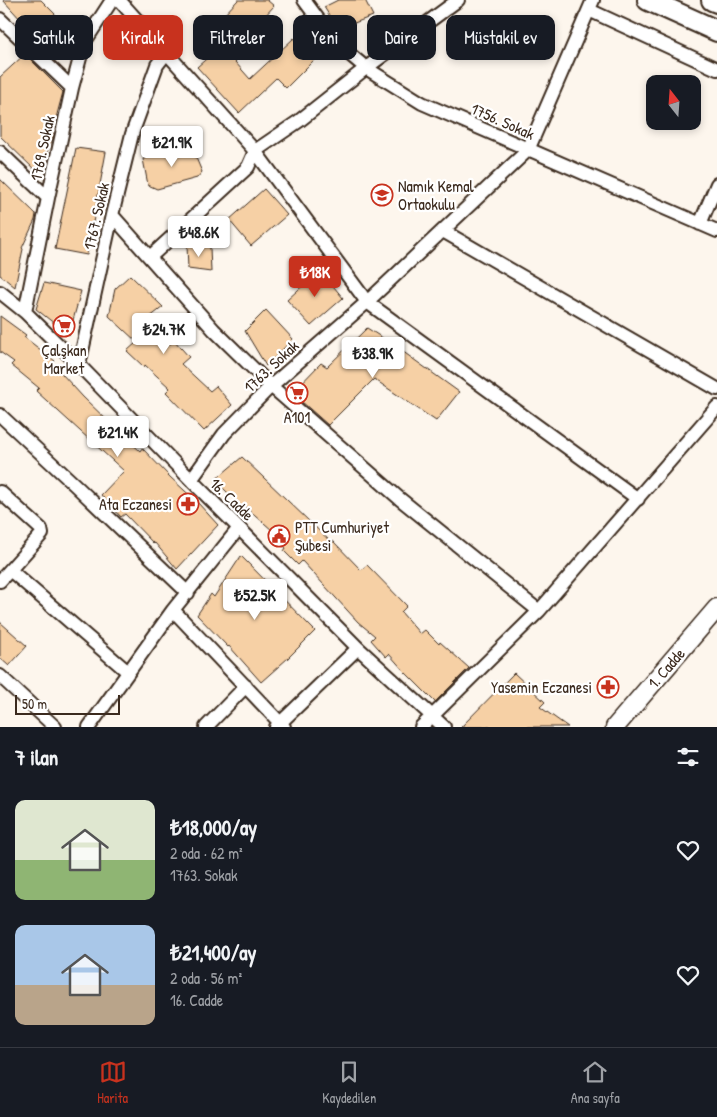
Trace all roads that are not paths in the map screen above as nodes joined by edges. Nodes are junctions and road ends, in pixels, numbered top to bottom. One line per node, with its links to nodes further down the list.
1 (112, 0): 16 (street, 1769. Sokak)
2 (119, 0): 9 (street)
3 (304, 0): 14 (street, 1756. Sokak)
4 (458, 0): 14 (street)
5 (648, 0): 11 (main road)
6 (712, 0): 7 (main road)
7 (717, 2)
8 (591, 5): 15 (street); 17 (street, 1763. Sokak)
9 (133, 15)
10 (0, 19): 16 (street)
11 (717, 31)
12 (161, 60): 22 (street, 1767. Sokak)
13 (174, 60): 18 (street)
14 (366, 68): 17 (street, 1756. Sokak); 18 (street)
15 (717, 69)
16 (72, 88): 21 (street, 1769. Sokak)
17 (528, 150): 23 (street, 1756. Sokak); 25 (street, 1763. Sokak)
18 (255, 151): 26 (street); 28 (street)
19 (0, 152): 21 (street)
20 (717, 184): 23 (street)
21 (48, 198): 29 (street, 1769. Sokak)
22 (112, 215): 26 (street); 30 (street, 1767. Sokak)
23 (700, 224): 24 (street, 1756. Sokak)
24 (717, 230)
25 (443, 231): 28 (street, 1763. Sokak); 32 (street)
26 (150, 256): 31 (street)
27 (0, 292): 29 (street, 16. Cadde)
28 (368, 302): 31 (street, 1763. Sokak); 37 (street)
29 (25, 312): 30 (street, 16. Cadde)
30 (79, 365): 35 (street, 16. Cadde)
31 (271, 386): 35 (street, 1763. Sokak); 44 (street)
32 (717, 389)
33 (717, 407): 37 (street)
34 (0, 416): 41 (street)
35 (191, 480): 38 (street, 16. Cadde)
36 (0, 492): 39 (street)
37 (638, 499): 44 (street)
38 (239, 528): 41 (street); 45 (street, 16. Cadde)
39 (10, 570): 40 (street); 46 (street)
40 (0, 581)
41 (188, 593): 43 (street)
42 (717, 608): 56 (street, 1. Cadde)
43 (173, 610): 46 (street); 48 (street)
44 (539, 611): 49 (street)
45 (358, 648): 49 (street, 16. Cadde); 50 (street)
46 (128, 672): 52 (street)
47 (0, 676): 51 (street)
48 (246, 686): 50 (street); 53 (street)
49 (432, 716): 54 (street); 55 (street, 16. Cadde)
50 (280, 726)
51 (55, 727)
52 (88, 727)
53 (206, 727)
54 (421, 727)
55 (444, 727)
56 (615, 727)

